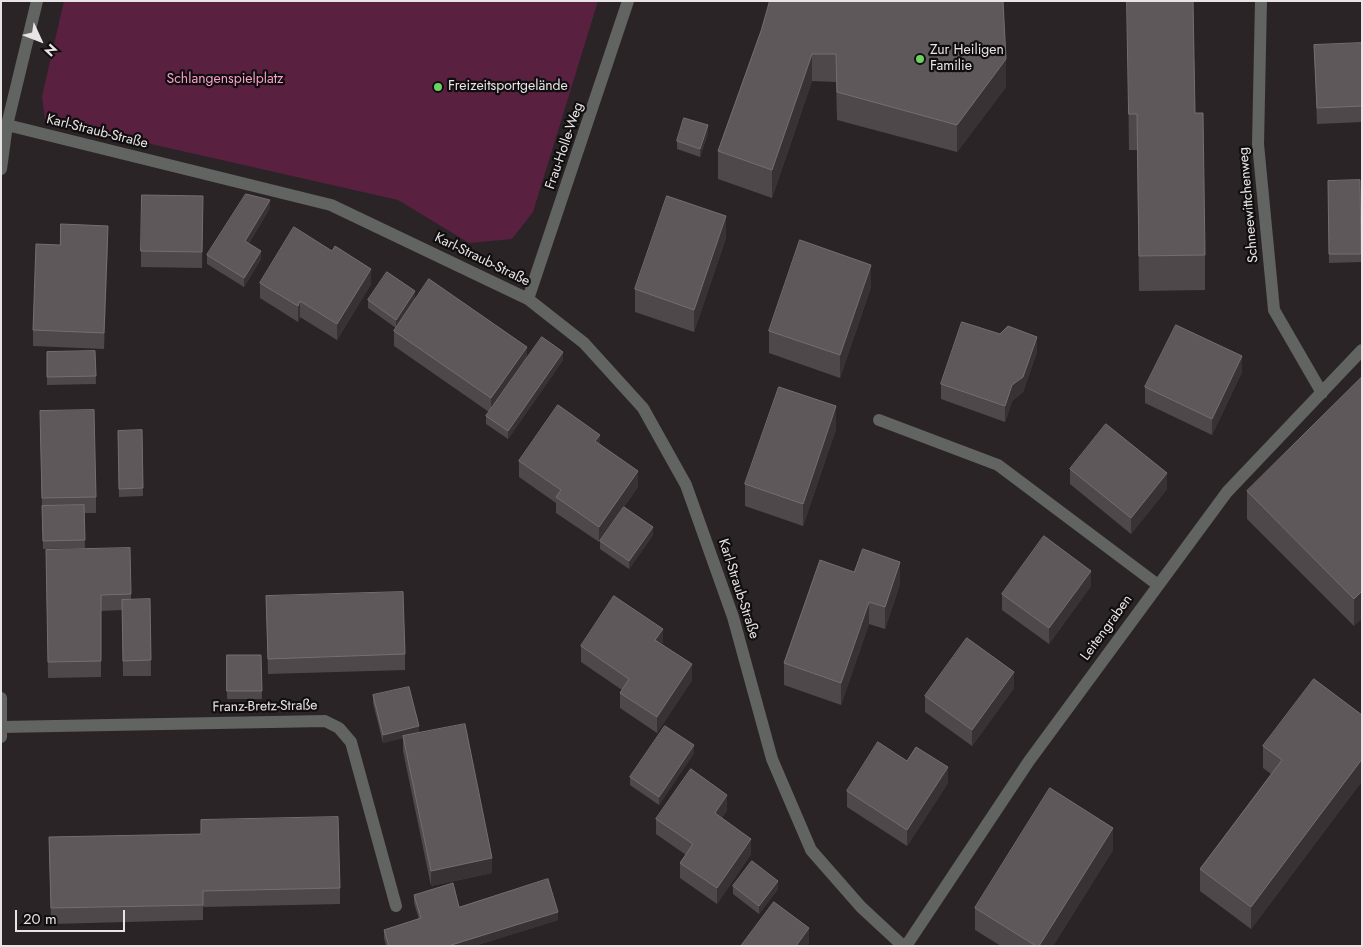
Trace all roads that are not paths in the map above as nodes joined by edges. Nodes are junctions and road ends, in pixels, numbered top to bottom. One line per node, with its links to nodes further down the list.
1 (37, 1): 4 (street)
2 (628, 1): 6 (street, Frau-Holle-Weg)
3 (1261, 1): 8 (street, Schneewittchenweg)
4 (7, 125): 5 (street); 6 (street, Karl-Straub-Straße)
5 (1, 169)
6 (528, 299): 14 (street, Karl-Straub-Straße)
7 (1362, 350): 8 (street, Leitengraben)
8 (1322, 393): 10 (street, Leitengraben)
9 (879, 420): 10 (street)
10 (1158, 585): 14 (street, Leitengraben)
11 (1, 698): 12 (street)
12 (2, 732): 13 (street, Franz-Bretz-Straße)
13 (396, 906)
14 (905, 946)

